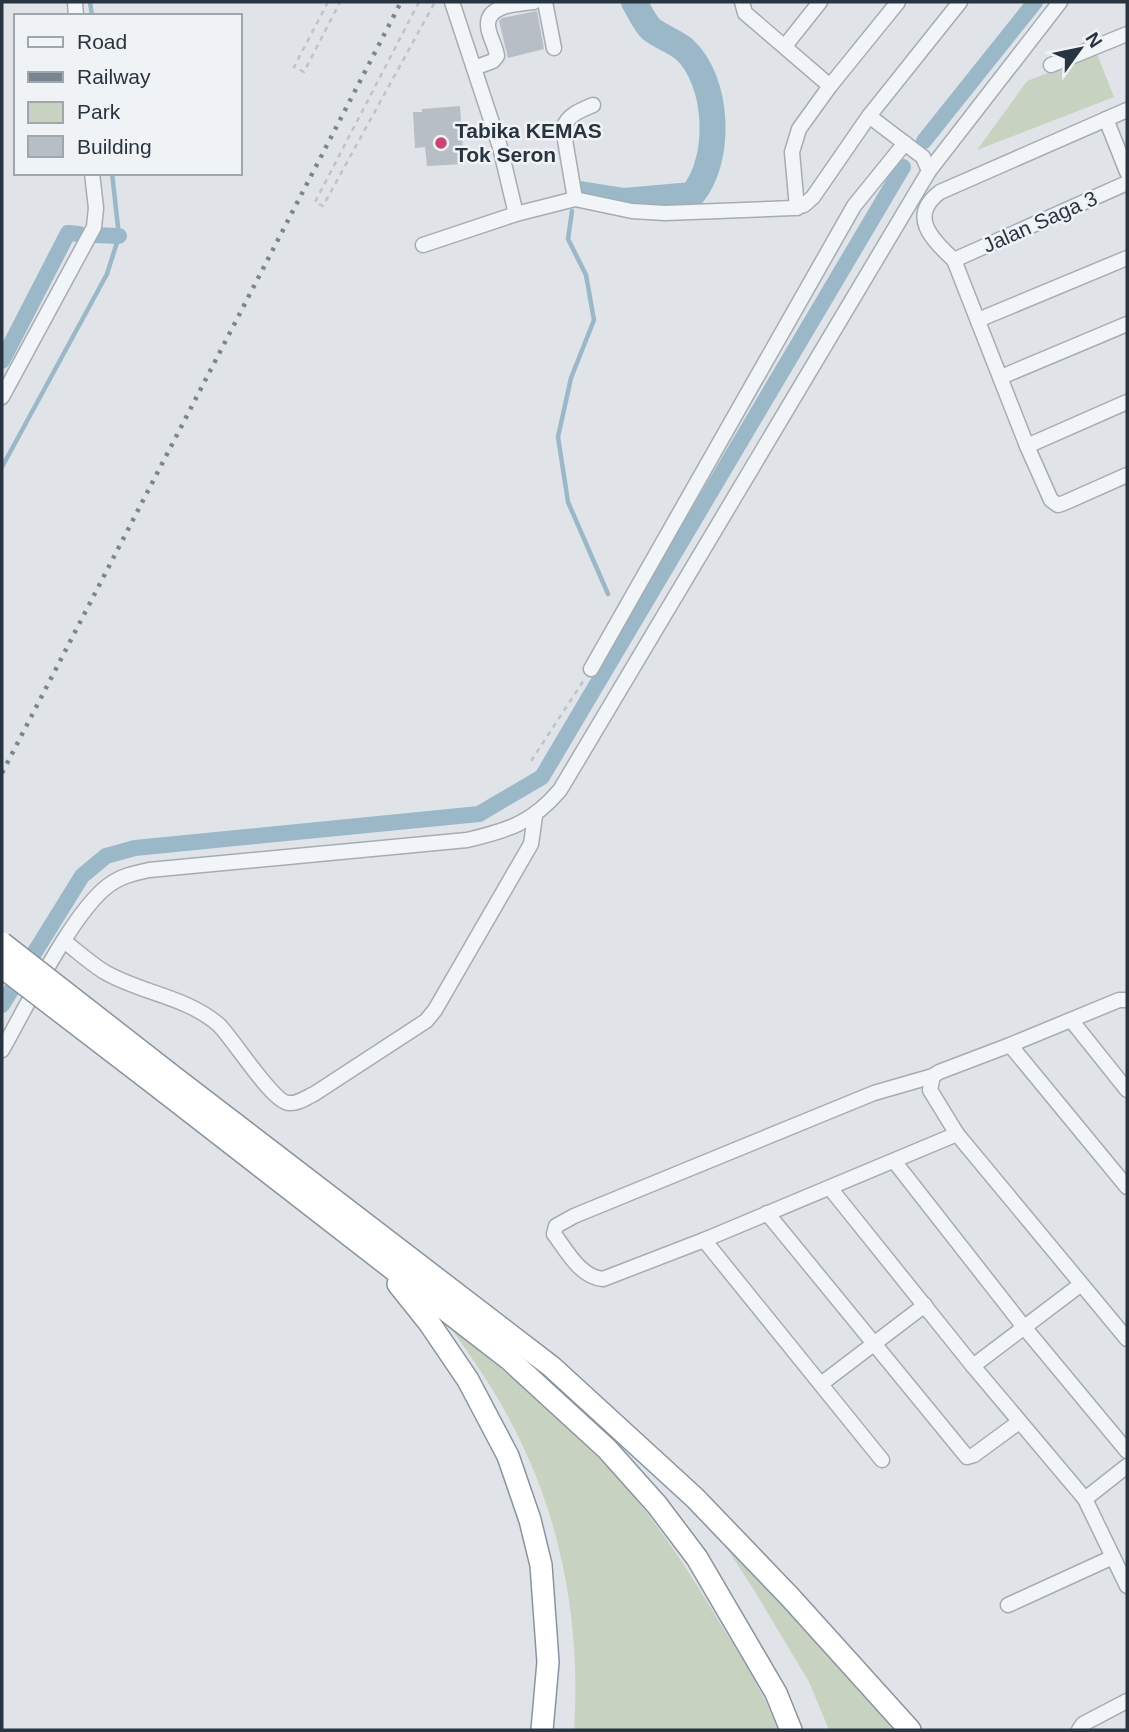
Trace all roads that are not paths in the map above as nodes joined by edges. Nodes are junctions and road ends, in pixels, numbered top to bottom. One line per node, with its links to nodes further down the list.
1 (452, 2): 13 (street)
2 (534, 2): 13 (street)
3 (545, 2): 11 (street)
4 (742, 2): 10 (street)
5 (820, 2): 10 (street)
6 (898, 2): 14 (street)
7 (960, 2): 17 (street)
8 (1060, 2): 20 (street)
9 (1127, 34): 12 (street)
10 (785, 46): 14 (street)
11 (554, 48)
12 (1051, 65)
13 (474, 68): 26 (street)
14 (830, 86): 25 (street)
15 (593, 105): 24 (street)
16 (1127, 110): 18 (street)
17 (869, 116): 19 (street); 25 (street)
18 (1106, 119): 21 (street); 29 (street)
19 (905, 143): 20 (street); 37 (street)
20 (929, 171): 38 (street)
21 (1127, 172)
22 (92, 175): 33 (street)
23 (1127, 183): 29 (street, Jalan Saga 3)
24 (575, 200): 25 (street); 26 (street)
25 (797, 208)
26 (516, 214): 27 (street)
27 (423, 245)
28 (1127, 258): 30 (street)
29 (954, 260): 30 (street)
30 (978, 320): 32 (street)
31 (1127, 324): 32 (street)
32 (1001, 377): 35 (street)
33 (2, 397)
34 (1127, 402): 35 (street)
35 (1027, 446): 36 (street)
36 (1127, 475)
37 (591, 669)
38 (535, 816): 39 (street); 39 (street)
39 (64, 942): 45 (street)
40 (2, 943): 47 (highway, bridge)
41 (2, 967): 47 (highway, bridge)
42 (1127, 1000): 43 (street)
43 (1071, 1020): 44 (street); 48 (street)
44 (1010, 1045): 46 (street); 51 (street)
45 (2, 1050)
46 (933, 1076): 49 (street); 54 (street)
47 (166, 1082): 55 (highway); 56 (highway)
48 (1127, 1090)
49 (957, 1134): 50 (street); 57 (street)
50 (894, 1161): 52 (street); 59 (street)
51 (1127, 1187)
52 (830, 1188): 53 (street); 58 (street)
53 (767, 1213): 54 (street); 61 (street)
54 (704, 1240): 63 (street)
55 (399, 1249): 75 (highway); 76 (highway)
56 (377, 1258): 73 (highway); 74 (highway)
57 (1080, 1285): 59 (street); 60 (street)
58 (925, 1305): 61 (street); 62 (street)
59 (1024, 1326): 62 (street); 65 (street)
60 (1127, 1339)
61 (873, 1343): 63 (street); 64 (street)
62 (973, 1366): 64 (street)
63 (821, 1384): 66 (street)
64 (1019, 1422): 68 (street)
65 (1127, 1451)
66 (883, 1460)
67 (1127, 1466): 68 (street)
68 (1085, 1499): 69 (street)
69 (1113, 1557): 70 (street); 71 (street)
70 (1127, 1586)
71 (1008, 1605)
72 (1127, 1700): 77 (street)
73 (542, 1730)
74 (791, 1730)
75 (805, 1730)
76 (910, 1730)
77 (1079, 1730)

